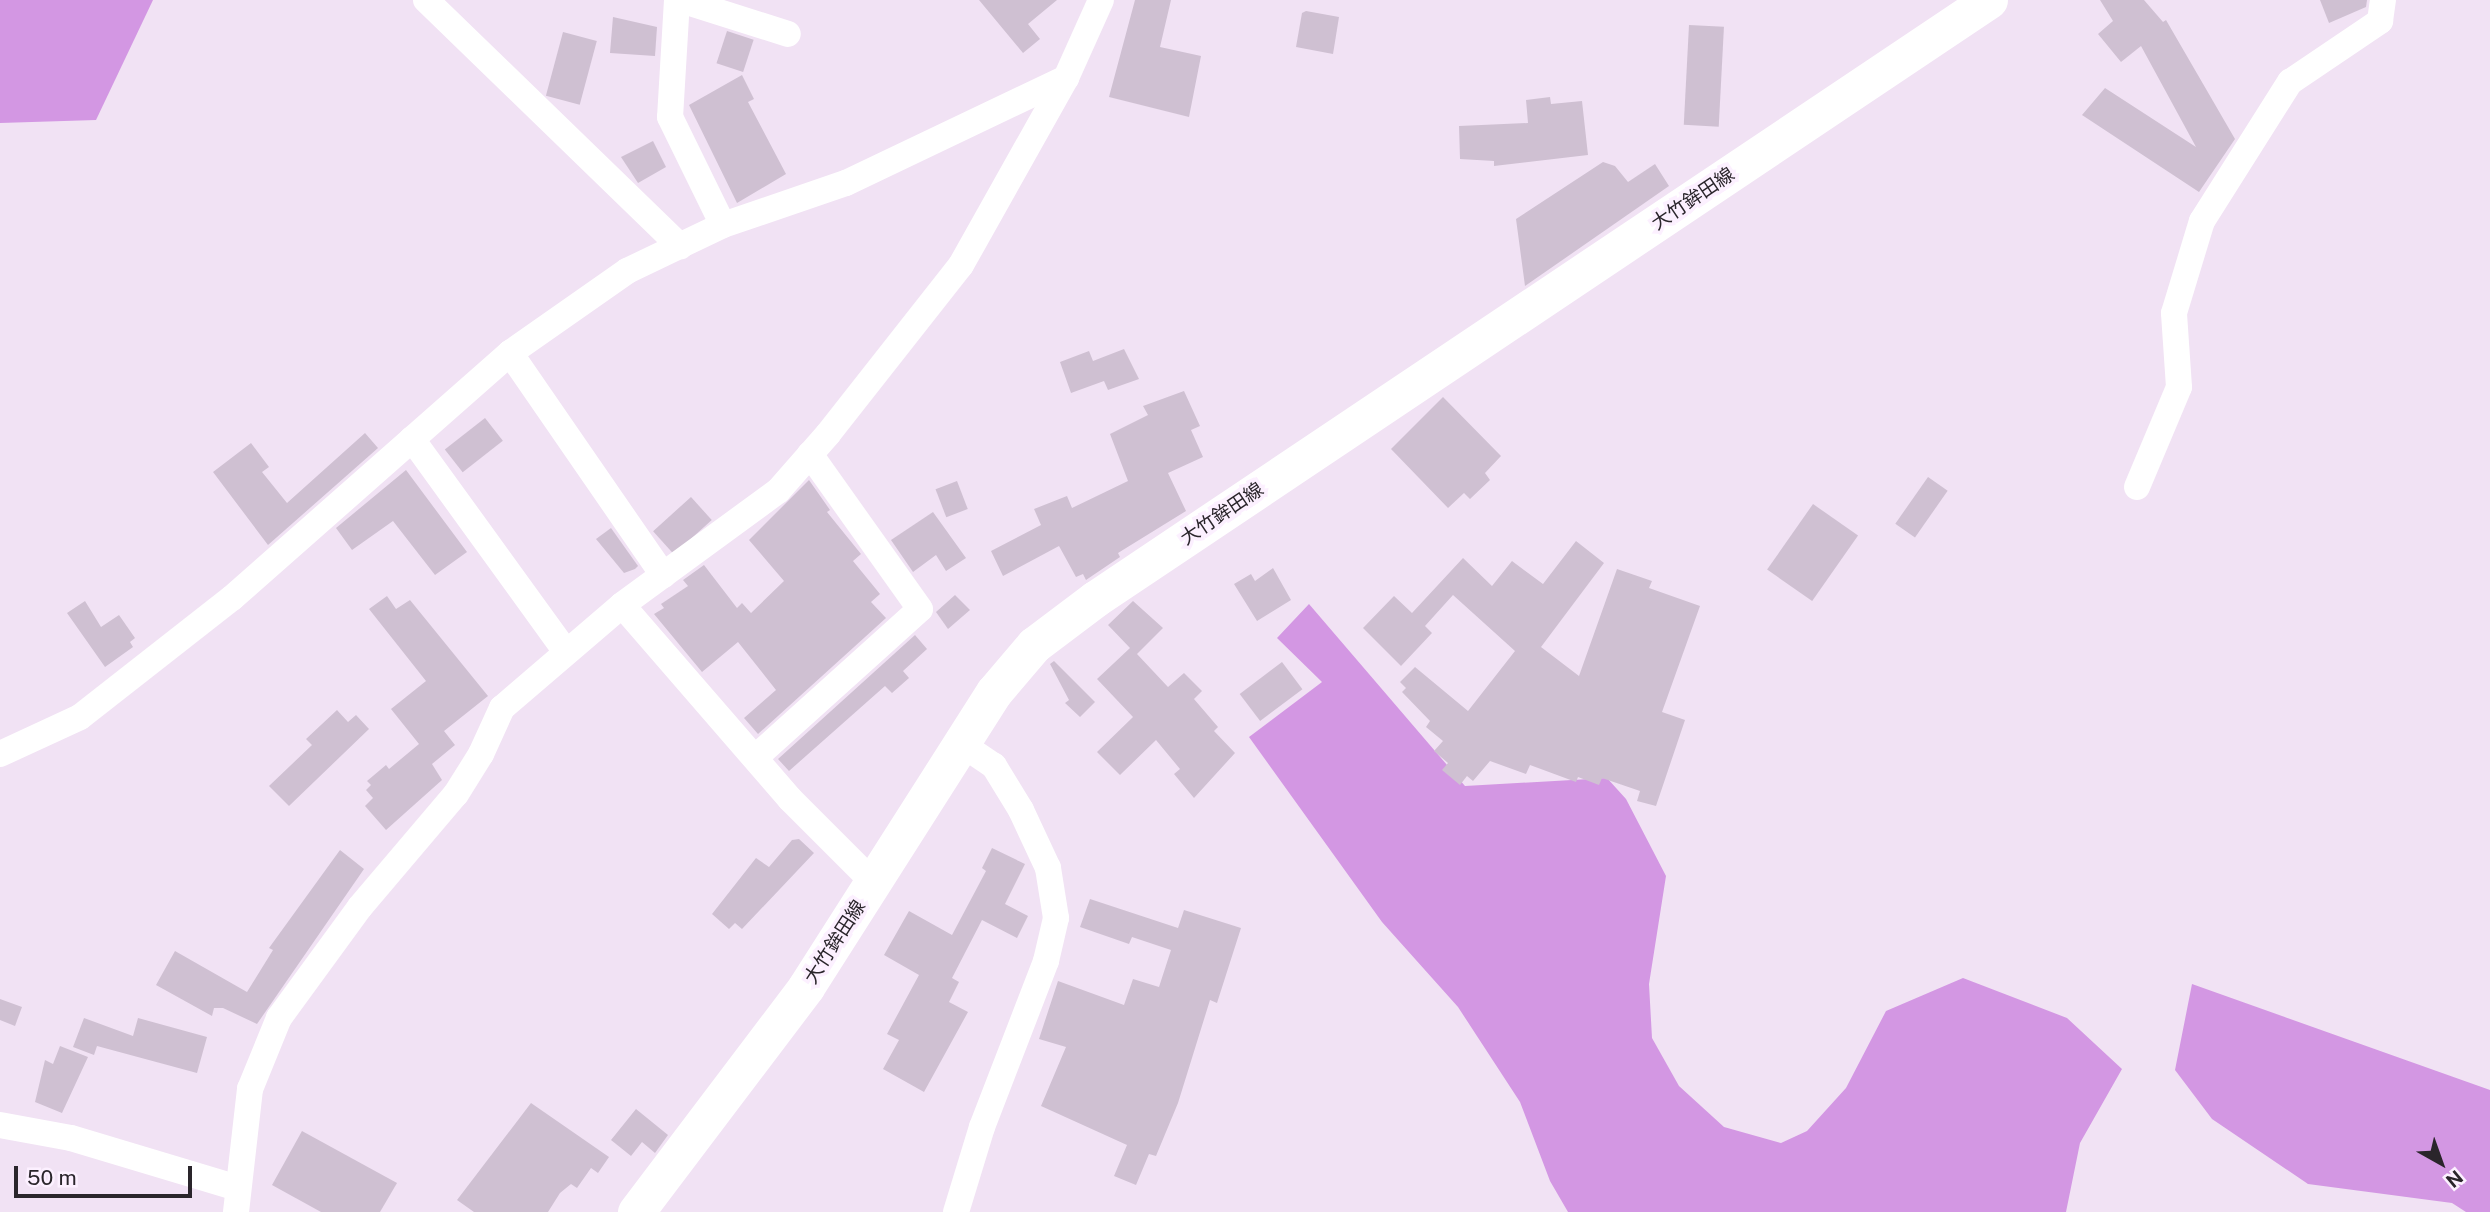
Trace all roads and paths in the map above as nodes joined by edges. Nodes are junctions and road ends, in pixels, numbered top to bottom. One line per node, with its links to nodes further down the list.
1 (425, 0): 9 (street)
2 (679, 0): 6 (street); 8 (street)
3 (1101, 0): 7 (street)
4 (1989, 0): 17 (main road, 大竹鉾田線)
5 (2383, 0): 13 (street)
6 (788, 34)
7 (1066, 78): 8 (street); 12 (street)
8 (723, 225): 9 (street)
9 (680, 246): 10 (street)
10 (510, 353): 11 (street); 14 (street)
11 (412, 439): 16 (street); 18 (street)
12 (810, 454): 14 (street); 19 (street)
13 (2137, 488)
14 (663, 575): 15 (street)
15 (622, 605): 16 (street); 19 (street)
16 (566, 652): 22 (street)
17 (960, 743): 20 (main road, 大竹鉾田線); 24 (street)
18 (0, 754)
19 (757, 756): 20 (street)
20 (873, 882): 23 (main road, 大竹鉾田線)
21 (0, 1125): 22 (street)
22 (237, 1200)
23 (636, 1212)
24 (956, 1212)

